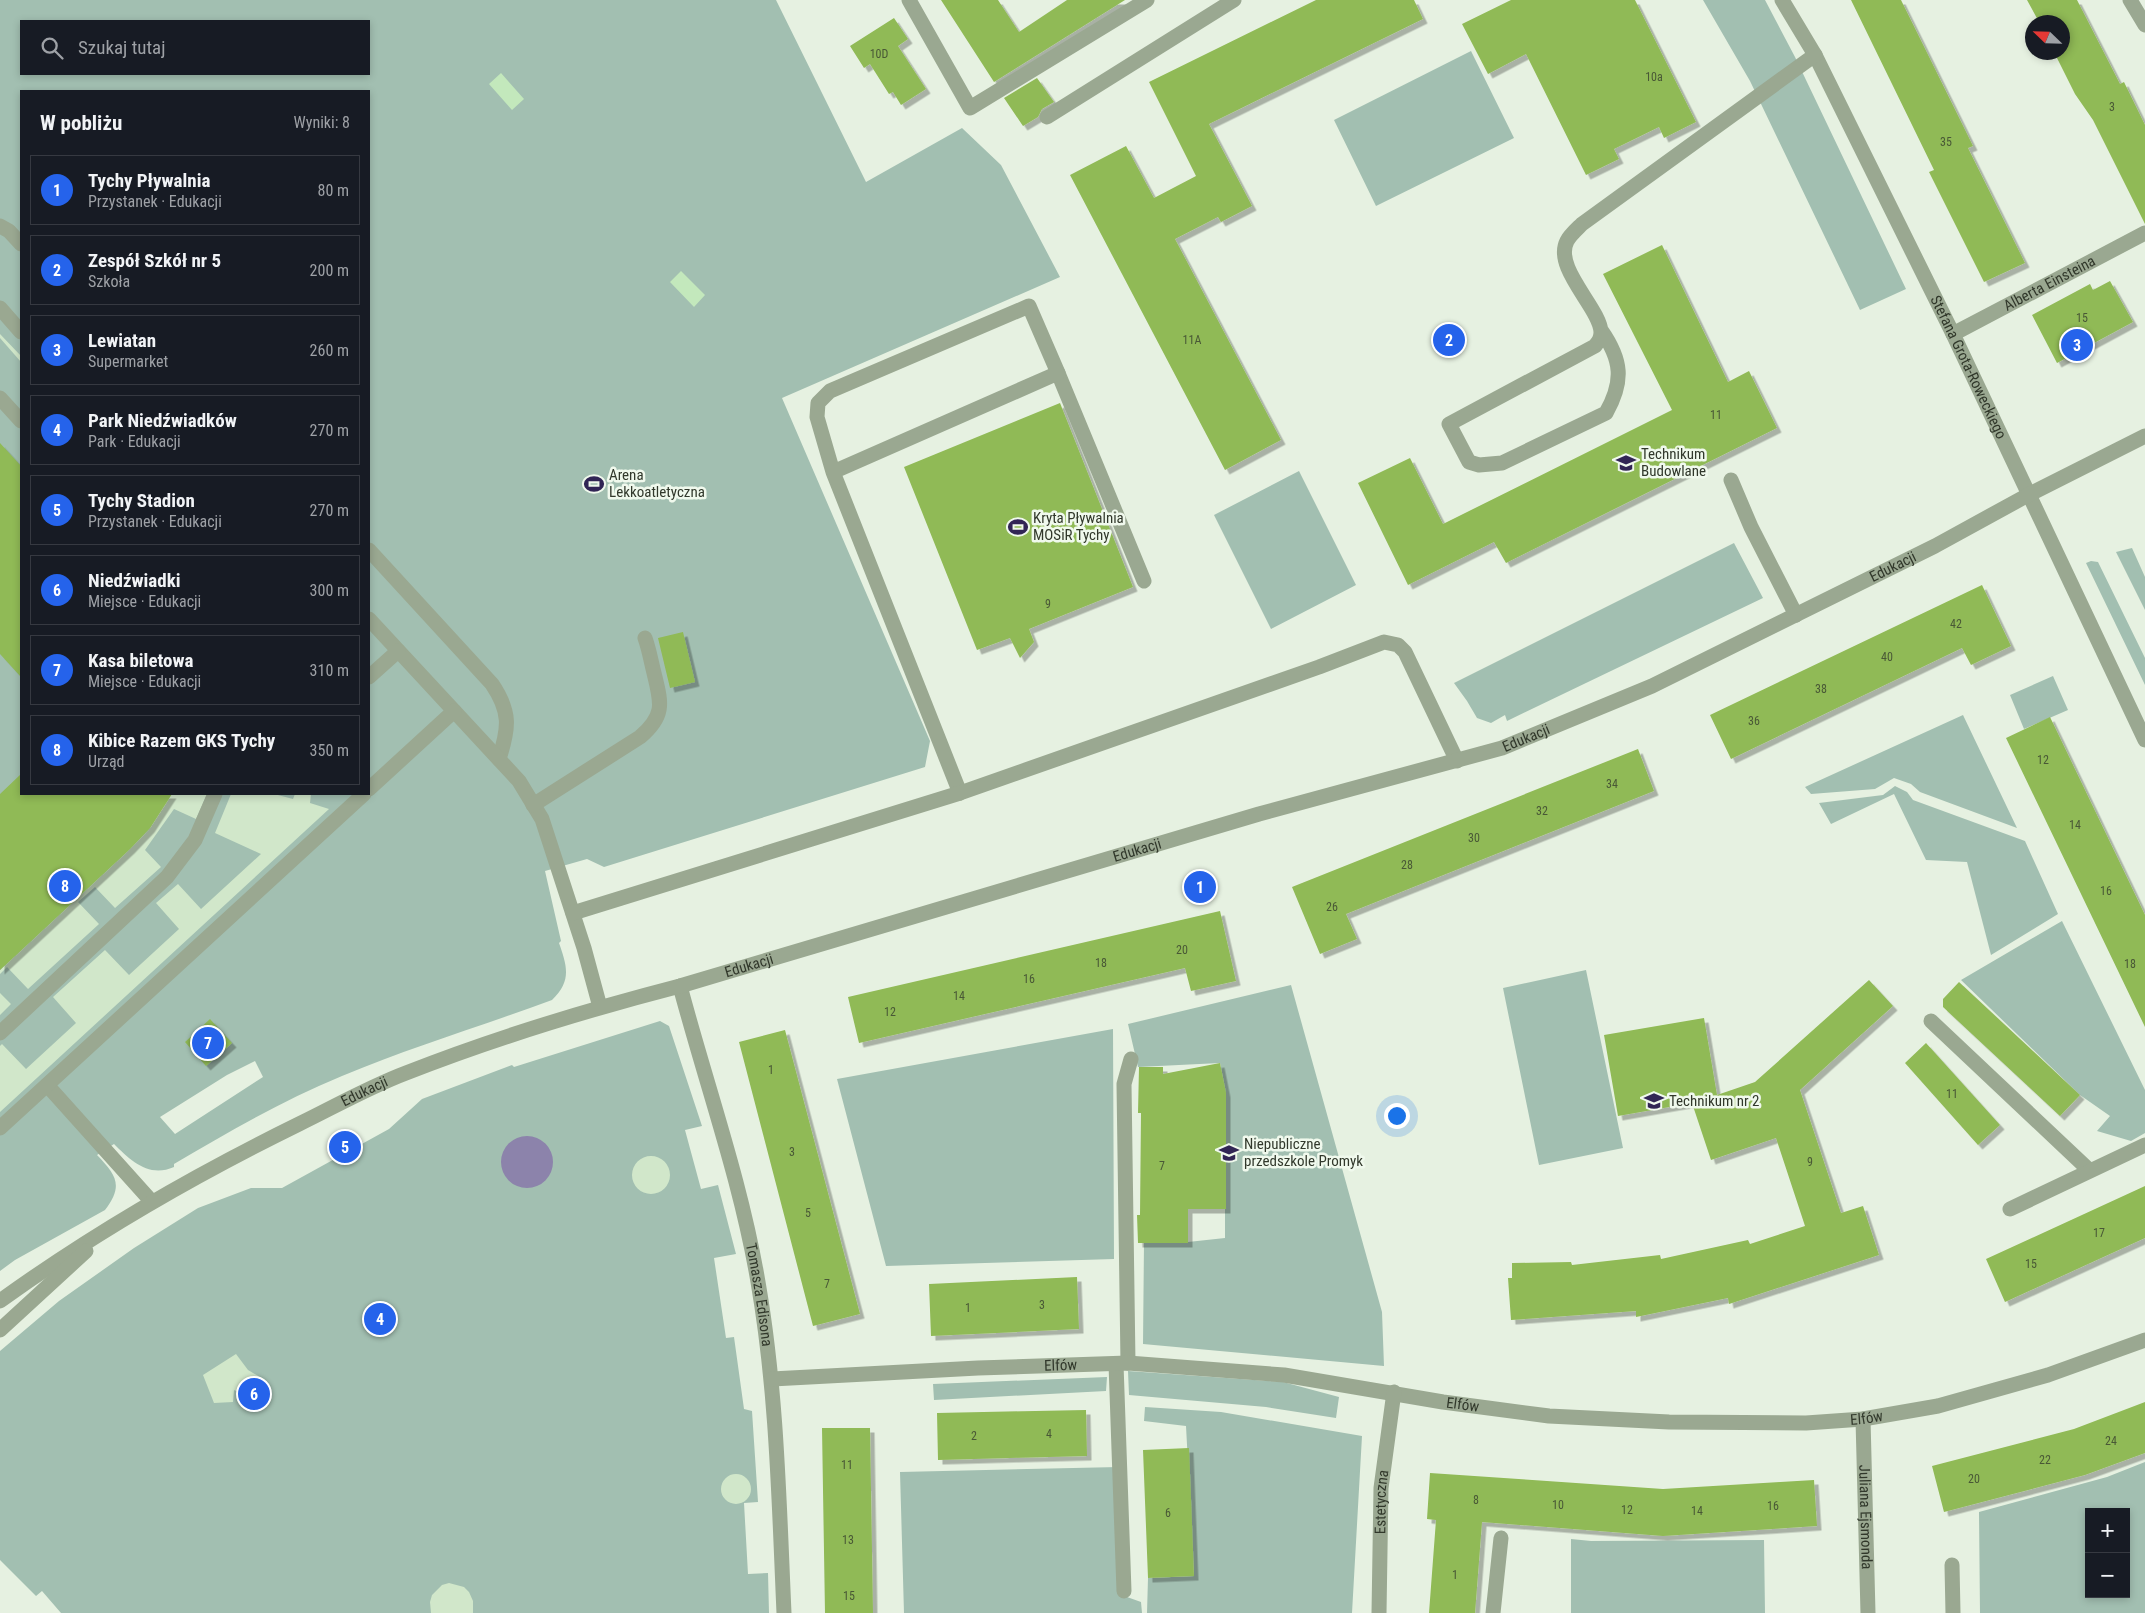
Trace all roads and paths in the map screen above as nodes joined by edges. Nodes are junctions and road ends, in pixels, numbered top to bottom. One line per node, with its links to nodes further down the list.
1 (909, 0): 2 (street)
2 (1147, 0)
3 (1234, 0): 8 (street)
4 (1782, 0): 7 (street, Stefana Grota-Roweckiego)
5 (2130, 0): 6 (street)
6 (2145, 25)
7 (1815, 55): 13 (street); 15 (street, Stefana Grota-Roweckiego)
8 (1048, 117)
9 (0, 226): 11 (street)
10 (2145, 233): 15 (street, Alberta Einsteina)
11 (20, 243)
12 (0, 308): 14 (street)
13 (1601, 330): 13 (street)
14 (20, 331)
15 (1953, 334): 22 (street, Stefana Grota-Roweckiego)
16 (1058, 373): 20 (street); 20 (street); 24 (street)
17 (0, 398): 18 (street)
18 (20, 420)
19 (2145, 436): 22 (street, Edukacji)
20 (833, 472): 35 (street)
21 (1731, 480): 25 (street)
22 (2028, 495): 25 (street, Edukacji); 31 (street, Stefana Grota-Roweckiego)
23 (370, 551): 32 (street)
24 (1144, 581)
25 (1796, 615): 33 (street, Edukacji)
26 (370, 620): 28 (street)
27 (645, 638): 38 (street)
28 (398, 651): 29 (street); 30 (street)
29 (370, 676)
30 (454, 711): 32 (street); 34 (street)
31 (2145, 740)
32 (499, 760): 38 (street)
33 (1457, 761): 35 (street); 40 (street, Edukacji)
34 (370, 788)
35 (960, 793): 39 (street)
36 (215, 795): 43 (street)
37 (363, 795): 45 (street)
38 (533, 805): 39 (street)
39 (573, 913): 41 (street)
40 (680, 986): 41 (street, Edukacji); 56 (street, Tomasza Edisona)
41 (600, 1007): 49 (street, Edukacji)
42 (1931, 1020): 48 (street)
43 (0, 1033)
44 (1131, 1059): 55 (street)
45 (47, 1085): 46 (street); 49 (street)
46 (0, 1128)
47 (2145, 1145): 48 (street)
48 (2089, 1170): 50 (street)
49 (152, 1202): 51 (street, Edukacji)
50 (2010, 1209)
51 (114, 1224): 52 (street, Edukacji); 53 (street, Edukacji)
52 (0, 1301)
53 (0, 1330)
54 (2145, 1340): 58 (street, Elfów)
55 (1122, 1364): 56 (street, Elfów); 57 (street, Elfów); 61 (street)
56 (772, 1379): 62 (street, Tomasza Edisona)
57 (1394, 1392): 58 (street, Elfów); 63 (street, Estetyczna)
58 (1863, 1419): 65 (street, Juliana Ejsmonda)
59 (1501, 1538): 64 (street)
60 (1952, 1565): 66 (street)
61 (1124, 1591)
62 (784, 1613)
63 (1379, 1613)
64 (1493, 1613)
65 (1868, 1613)
66 (1953, 1613)

